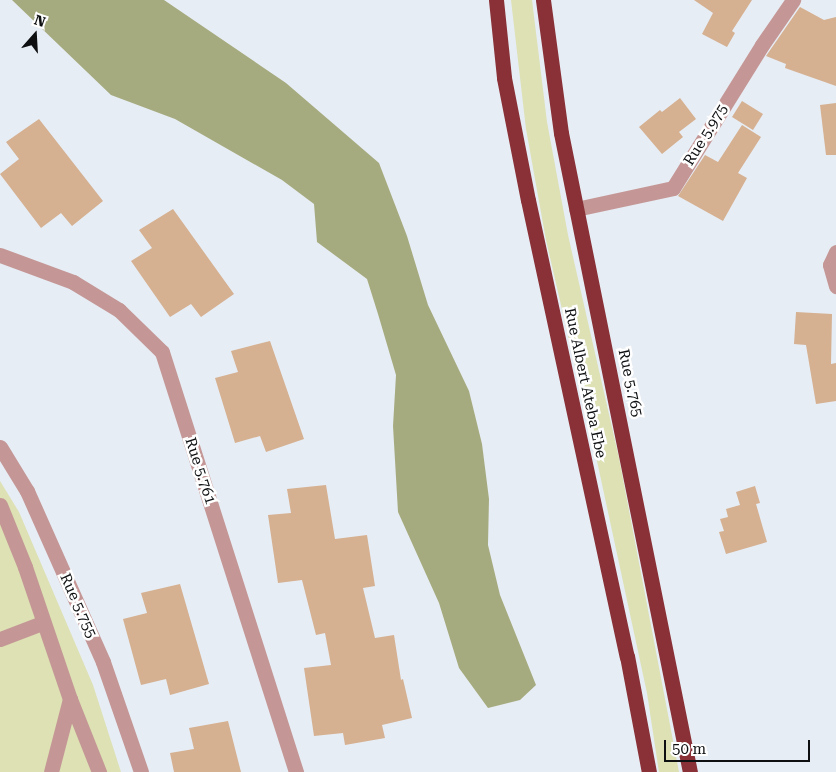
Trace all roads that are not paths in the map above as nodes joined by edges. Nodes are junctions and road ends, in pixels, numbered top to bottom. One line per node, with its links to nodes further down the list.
1 (496, 0): 17 (highway, Rue Albert Ateba Ebe)
2 (543, 0): 4 (highway, Rue 5.765)
3 (793, 0): 4 (street, Rue 5.975)
4 (576, 209): 18 (highway, Rue 5.765)
5 (836, 252): 7 (street)
6 (0, 255): 16 (street, Rue 5.761)
7 (836, 286)
8 (0, 447): 15 (street, Rue 5.755)
9 (0, 505): 10 (street)
10 (42, 623): 11 (street); 12 (street)
11 (0, 639)
12 (70, 699): 13 (street); 14 (street)
13 (51, 772)
14 (99, 772)
15 (141, 772)
16 (296, 772)
17 (649, 772)
18 (690, 772)

